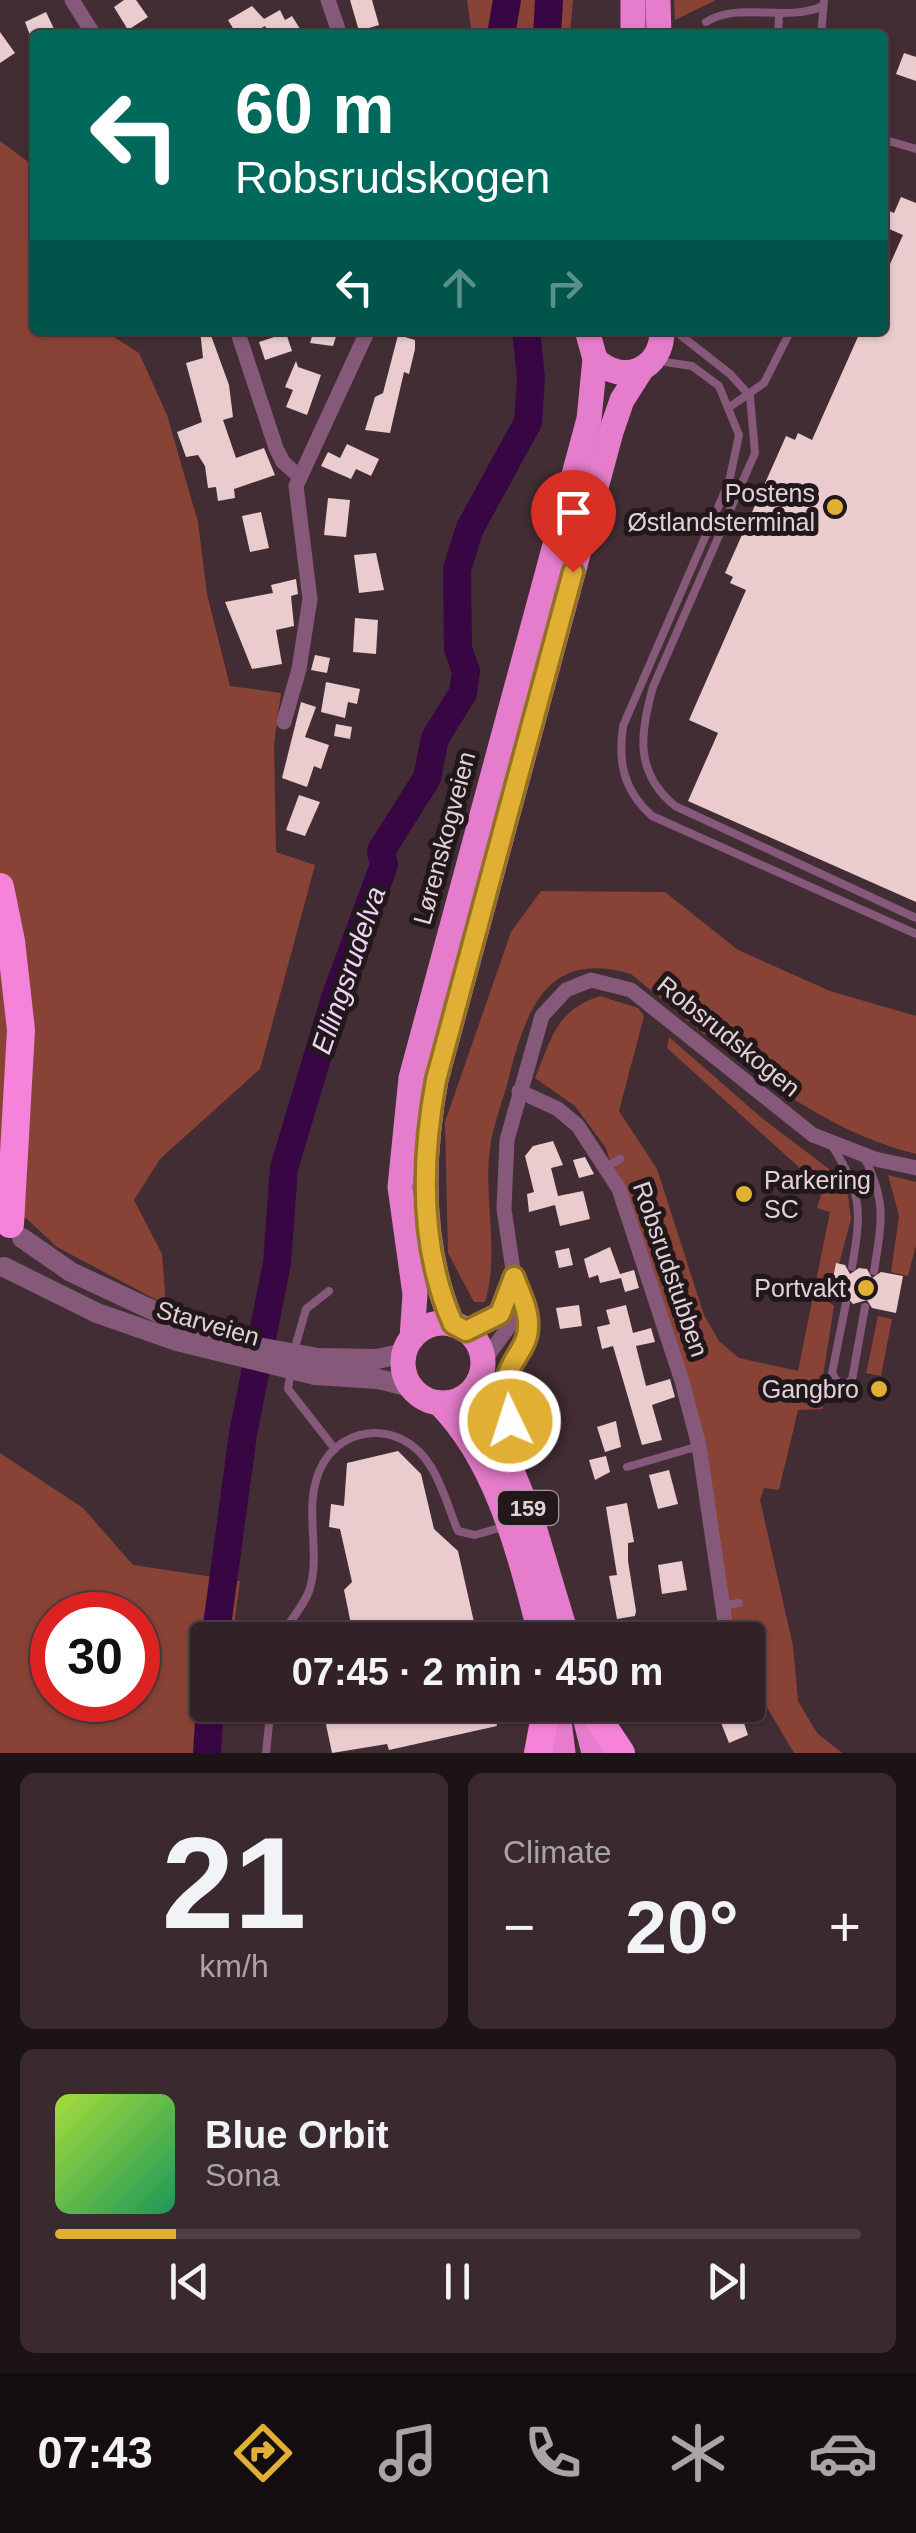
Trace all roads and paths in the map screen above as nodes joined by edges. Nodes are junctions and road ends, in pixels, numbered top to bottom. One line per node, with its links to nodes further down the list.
1 (72, 0): 8 (street)
2 (328, 0): 9 (street)
3 (632, 0): 10 (highway)
4 (658, 0): 11 (highway)
5 (824, 3): 6 (lane); 13 (lane)
6 (779, 16): 7 (lane); 12 (lane)
7 (706, 22)
8 (91, 30)
9 (338, 30)
10 (634, 30)
11 (659, 30)
12 (778, 30)
13 (821, 30)
14 (888, 141): 15 (lane)
15 (916, 149)
16 (239, 335): 26 (street)
17 (366, 335): 26 (street)
18 (588, 335): 22 (highway, Lørenskogveien)
19 (660, 335): 23 (highway)
20 (680, 335): 24 (lane)
21 (788, 335): 24 (lane)
22 (594, 359): 23 (highway); 46 (highway, Lørenskogveien)
23 (647, 365): 25 (lane); 44 (highway)
24 (750, 396): 25 (lane); 29 (lane)
25 (731, 406): 30 (lane)
26 (300, 476): 27 (street)
27 (284, 722)
28 (0, 887): 35 (highway)
29 (916, 918)
30 (916, 934)
31 (519, 1091): 32 (street, Robsrudskogen); 39 (street, Robsrudskogen); 51 (street, Robsrudstubben)
32 (828, 1140): 33 (street, Robsrudskogen); 37 (lane)
33 (862, 1153): 34 (street, Robsrudskogen); 38 (lane)
34 (916, 1168)
35 (11, 1228): 36 (street, Starveien); 45 (street, Starveien)
36 (2, 1267): 45 (street, Starveien)
37 (852, 1267)
38 (874, 1271)
39 (514, 1277): 42 (street, Robsrudskogen); 44 (street)
40 (329, 1292): 52 (lane)
41 (846, 1303): 43 (lane)
42 (524, 1306): 48 (street); 53 (street, Robsrudskogen)
43 (865, 1306)
44 (460, 1328): 46 (highway); 48 (highway, 159)
45 (180, 1332): 47 (street, Starveien, bridge)
46 (408, 1345): 47 (street, Starveien); 49 (highway)
47 (317, 1367): 49 (street, Starveien)
48 (481, 1371): 50 (highway); 53 (highway, 159)
49 (411, 1386): 50 (highway, 159)
50 (439, 1402): 55 (highway, 159)
51 (698, 1446): 54 (lane); 59 (street, Robsrudstubben)
52 (334, 1450): 55 (lane); 56 (lane)
53 (506, 1452): 58 (highway, 159)
54 (627, 1468)
55 (507, 1526): 57 (highway, 159)
56 (289, 1622)
57 (536, 1622)
58 (562, 1622)
59 (729, 1622)
60 (269, 1722): 65 (lane)
61 (544, 1722): 66 (highway)
62 (559, 1722): 67 (highway)
63 (587, 1722): 69 (highway)
64 (598, 1722): 70 (highway)
65 (266, 1753)
66 (538, 1753)
67 (562, 1753)
68 (571, 1753): 69 (highway)
69 (592, 1753)
70 (621, 1753)

